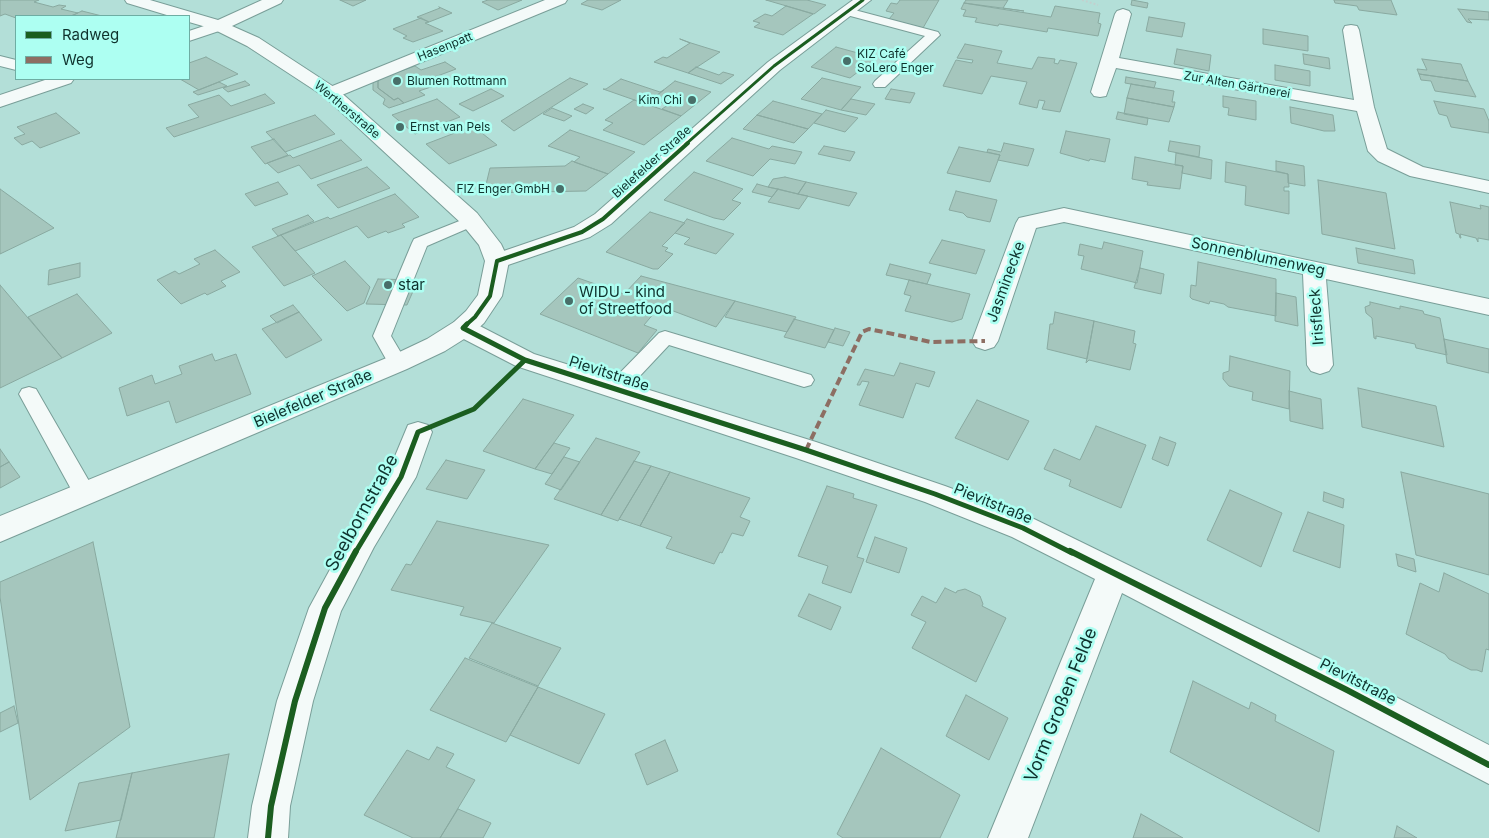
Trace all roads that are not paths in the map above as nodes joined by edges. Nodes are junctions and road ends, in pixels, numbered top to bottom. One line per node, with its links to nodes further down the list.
1 (133, 0): 7 (street, Wertherstraße)
2 (275, 0): 9 (street)
3 (559, 0): 18 (street, Hasenpatt)
4 (863, 0): 5 (street, Bielefelder Straße)
5 (848, 12): 16 (lane); 24 (street, Bielefelder Straße)
6 (1123, 14): 13 (street)
7 (182, 15)
8 (190, 17): 9 (street, Wertherstraße)
9 (218, 26): 11 (street); 18 (street, Wertherstraße)
10 (1351, 30): 20 (street)
11 (190, 36)
12 (0, 61): 14 (street)
13 (1110, 62): 17 (street); 20 (street, Zur Alten Gärtnerei)
14 (15, 65)
15 (62, 80): 19 (street)
16 (880, 84)
17 (1100, 92)
18 (331, 93): 22 (street, Wertherstraße)
19 (0, 101)
20 (1365, 107): 21 (street)
21 (1489, 187)
22 (472, 222): 24 (street, Wertherstraße); 29 (lane)
23 (1027, 223): 25 (street, Sonnenblumenweg); 28 (street, Jasminecke)
24 (497, 261): 27 (street, Bielefelder Straße)
25 (1314, 268): 26 (street, Sonnenblumenweg); 30 (street, Irisfleck)
26 (1489, 307)
27 (463, 328): 29 (street, Bielefelder Straße); 32 (street, Pievitstraße)
28 (985, 341)
29 (398, 363): 35 (street, Bielefelder Straße)
30 (1320, 365)
31 (804, 380): 32 (lane)
32 (615, 390): 37 (street, Pievitstraße)
33 (29, 394): 35 (lane)
34 (418, 432): 39 (street, Seelbornstraße)
35 (85, 494): 36 (street, Bielefelder Straße)
36 (0, 529)
37 (1114, 572): 38 (street, Pievitstraße); 40 (street, Vorm Großen Felde)
38 (1489, 765)
39 (268, 838)
40 (1008, 838)

